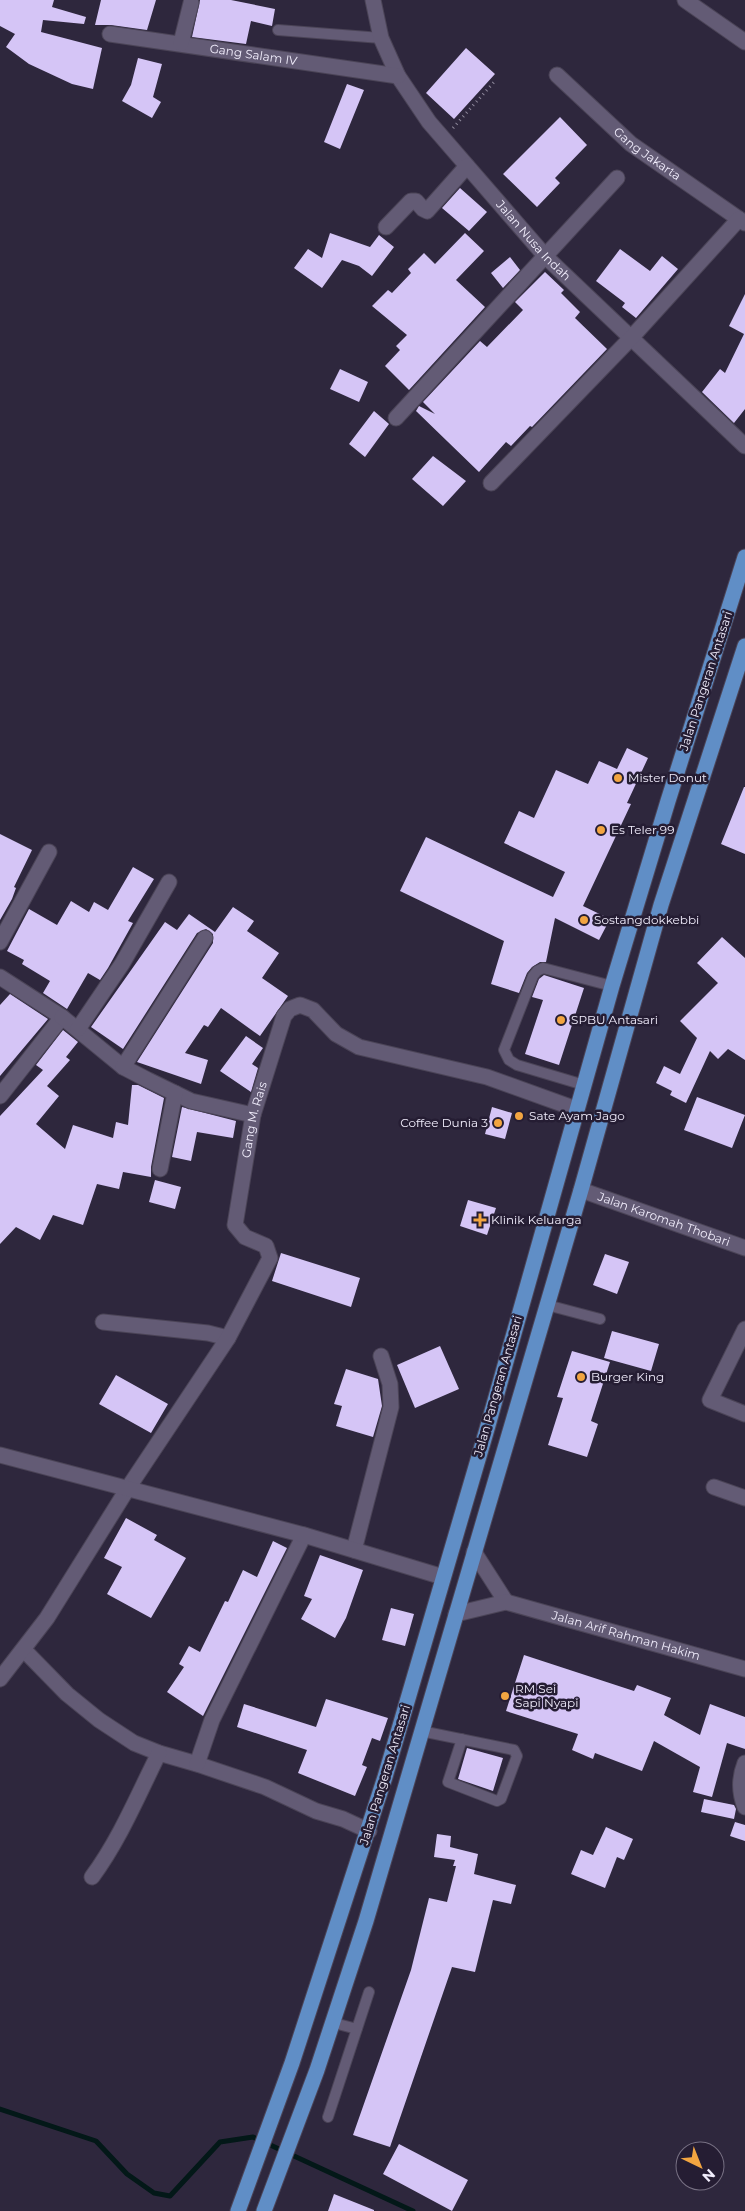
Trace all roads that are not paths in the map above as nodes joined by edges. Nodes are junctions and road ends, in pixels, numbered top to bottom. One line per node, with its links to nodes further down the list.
1 (373, 0): 6 (street, Jalan Nusa Indah)
2 (685, 0): 7 (street)
3 (191, 3): 8 (street)
4 (278, 30): 6 (lane)
5 (110, 34): 8 (street, Gang Salam IV)
6 (381, 38): 10 (street, Jalan Nusa Indah)
7 (745, 42)
8 (181, 43): 10 (street, Gang Salam IV)
9 (557, 75): 13 (street, Gang Jakarta)
10 (398, 76): 11 (street, Jalan Nusa Indah)
11 (467, 166): 14 (street); 15 (street, Jalan Nusa Indah)
12 (616, 178): 15 (street)
13 (742, 221): 16 (street)
14 (386, 227)
15 (546, 257): 16 (street, Jalan Nusa Indah); 17 (street)
16 (631, 338): 18 (street, Jalan Nusa Indah); 19 (street)
17 (396, 418)
18 (745, 446)
19 (491, 483)
20 (745, 557): 22 (main road, Jalan Pangeran Antasari)
21 (744, 656): 23 (main road, Jalan Pangeran Antasari)
22 (668, 800): 23 (main road); 24 (main road, Jalan Pangeran Antasari)
23 (692, 808): 25 (main road, Jalan Pangeran Antasari)
24 (659, 830): 25 (main road); 31 (main road, Jalan Pangeran Antasari)
25 (682, 838): 41 (main road, Jalan Pangeran Antasari)
26 (49, 852): 29 (street)
27 (169, 882): 33 (street)
28 (204, 938): 34 (street)
29 (0, 942)
30 (0, 977): 32 (street)
31 (612, 986): 35 (main road, Jalan Pangeran Antasari); 35 (lane)
32 (62, 1018): 33 (street); 37 (street)
33 (78, 1029): 34 (street)
34 (123, 1067): 36 (street)
35 (584, 1085): 38 (main road, Jalan Pangeran Antasari)
36 (175, 1093): 39 (street); 40 (street)
37 (0, 1096)
38 (576, 1109): 39 (street, Gang M. Rais); 57 (main road, Jalan Pangeran Antasari)
39 (253, 1116): 47 (street, Gang M. Rais)
40 (160, 1168)
41 (581, 1190): 42 (street, Jalan Karomah Thobari); 43 (main road, Jalan Pangeran Antasari)
42 (745, 1248)
43 (547, 1305): 44 (lane); 56 (main road, Jalan Pangeran Antasari)
44 (600, 1319)
45 (103, 1322): 47 (street)
46 (745, 1329): 49 (street)
47 (228, 1338): 52 (street, Gang M. Rais)
48 (381, 1356): 55 (street)
49 (745, 1414)
50 (1, 1456): 52 (street)
51 (714, 1486): 53 (street)
52 (128, 1488): 54 (street); 60 (street, Gang M. Rais)
53 (745, 1498)
54 (304, 1535): 55 (street); 67 (street)
55 (354, 1550): 57 (street)
56 (474, 1552): 58 (street); 59 (main road, Jalan Pangeran Antasari)
57 (443, 1577): 69 (main road, Jalan Pangeran Antasari)
58 (506, 1602): 59 (street, Jalan Arif Rahman Hakim); 61 (street, Jalan Arif Rahman Hakim)
59 (456, 1614): 63 (main road, Jalan Pangeran Antasari)
60 (24, 1650): 62 (street, Gang M. Rais); 65 (street)
61 (745, 1669)
62 (0, 1680)
63 (421, 1731): 64 (lane); 72 (main road, Jalan Pangeran Antasari)
64 (462, 1738): 64 (lane)
65 (158, 1753): 67 (street); 70 (street)
66 (745, 1763): 68 (street)
67 (197, 1764): 69 (street)
68 (745, 1807)
69 (369, 1830): 74 (main road, Jalan Pangeran Antasari)
70 (92, 1877)
71 (369, 1992): 73 (lane)
72 (334, 2023): 73 (lane); 75 (main road, Jalan Pangeran Antasari)
73 (357, 2029): 76 (lane)
74 (292, 2063): 75 (main road); 77 (main road, Jalan Pangeran Antasari)
75 (317, 2070): 78 (main road, Jalan Pangeran Antasari)
76 (328, 2117)
77 (238, 2211)
78 (264, 2211)

